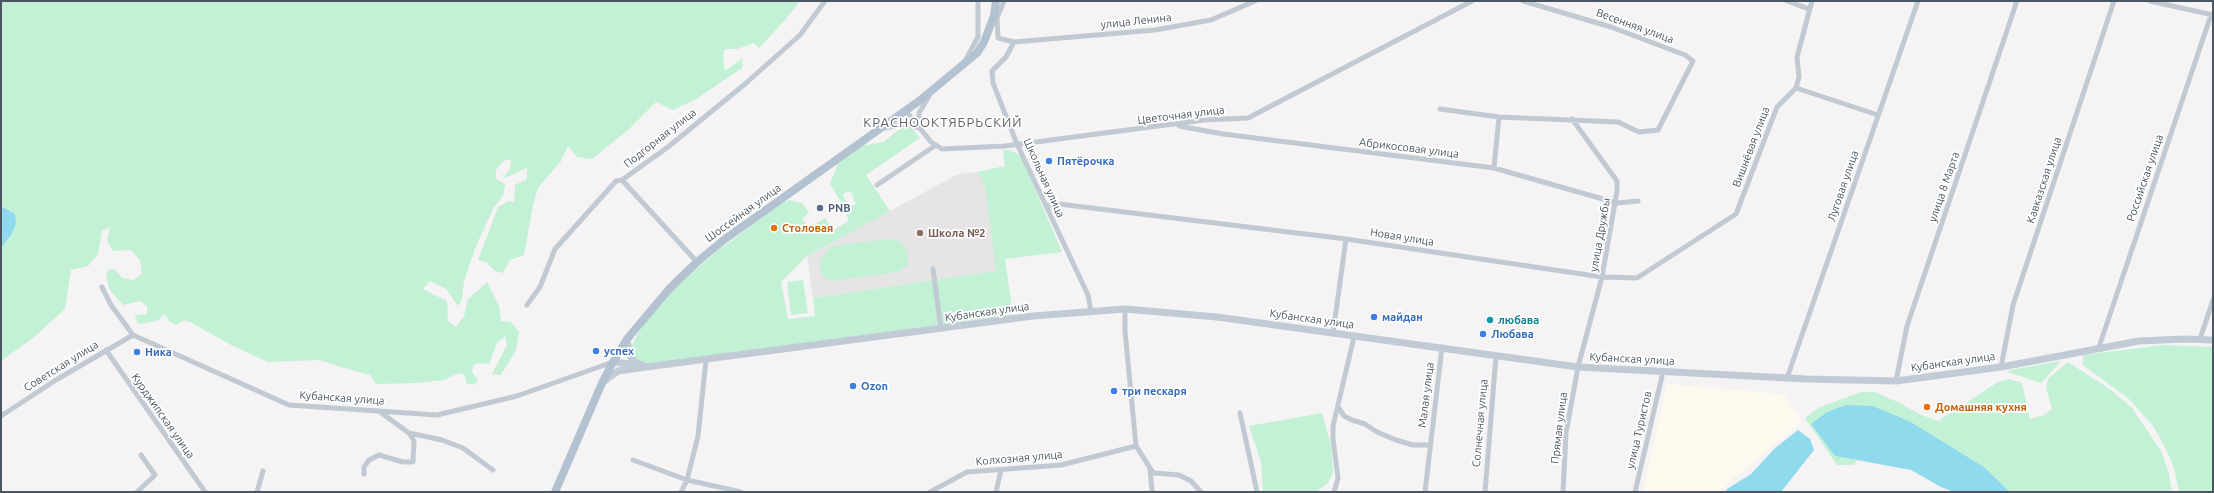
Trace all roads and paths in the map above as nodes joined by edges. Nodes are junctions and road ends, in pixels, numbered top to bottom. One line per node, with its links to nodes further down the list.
1 (825, 1): 31 (street, Подгорная улица)
2 (978, 1): 17 (street)
3 (996, 1): 17 (main road, Шоссейная улица)
4 (1004, 1): 16 (street)
5 (1255, 1): 16 (street, улица Ленина)
6 (1472, 1): 25 (street, Цветочная улица)
7 (1523, 1): 24 (street, Весенняя улица)
8 (1787, 1): 14 (street)
9 (1812, 1): 14 (street)
10 (1918, 1): 22 (street, Луговая улица)
11 (2017, 1): 64 (street, улица 8 Марта)
12 (2114, 1): 61 (street, Кавказская улица)
13 (2150, 1): 15 (street)
14 (1810, 8): 18 (street)
15 (2212, 15): 54 (street, Российская улица)
16 (1014, 42): 28 (street, Школьная улица)
17 (964, 64): 19 (main road, Шоссейная улица)
18 (1796, 88): 22 (street); 36 (street, Вишнёвая улица)
19 (935, 89): 21 (main road, Шоссейная улица); 26 (street)
20 (1440, 109): 23 (street)
21 (906, 111): 26 (street); 27 (main road, Шоссейная улица)
22 (1878, 115): 63 (street, Луговая улица)
23 (1499, 117): 24 (street); 30 (street)
24 (1572, 119): 34 (street, улица Дружбы)
25 (1174, 125): 28 (street, Цветочная улица); 30 (street, Абрикосовая улица)
26 (919, 128): 27 (street); 29 (street)
27 (879, 130): 38 (main road, Шоссейная улица)
28 (1017, 144): 29 (street, Цветочная улица); 35 (street, Школьная улица)
29 (936, 145): 32 (street)
30 (1494, 168): 34 (street, Абрикосовая улица)
31 (622, 180): 38 (street); 43 (street, Подгорная улица)
32 (877, 185)
33 (1638, 201): 34 (street, Абрикосовая улица)
34 (1617, 203): 40 (street, улица Дружбы)
35 (1046, 206): 37 (street, Новая улица); 45 (street, Школьная улица)
36 (1736, 214): 40 (street, Новая улица)
37 (1346, 238): 40 (street, Новая улица); 47 (street)
38 (696, 262): 50 (main road, Шоссейная улица)
39 (933, 269): 46 (street)
40 (1602, 277): 60 (street, улица Дружбы)
41 (102, 287): 48 (street, Кубанская улица)
42 (2213, 300): 51 (street)
43 (527, 305)
44 (1125, 309): 45 (main road, Кубанская улица); 47 (main road, Кубанская улица); 72 (street)
45 (1092, 311): 46 (main road, Кубанская улица)
46 (941, 329): 57 (main road, Кубанская улица)
47 (1333, 333): 49 (main road, Кубанская улица)
48 (133, 335): 55 (street, Советская улица); 67 (street, Кубанская улица)
49 (1354, 337): 53 (main road, Кубанская улица); 66 (street)
50 (628, 339): 58 (main road, Шоссейная улица); 59 (main road)
51 (2200, 339): 52 (main road, Кубанская улица); 54 (main road, Кубанская улица)
52 (2213, 340)
53 (1442, 347): 56 (main road, Кубанская улица); 71 (street, Малая улица)
54 (2099, 347): 61 (main road, Кубанская улица)
55 (106, 350): 69 (street, Советская улица); 83 (street, Курджипская улица)
56 (1496, 356): 60 (main road, Кубанская улица); 94 (street, Солнечная улица)
57 (706, 360): 59 (main road, Кубанская улица); 80 (street)
58 (613, 362): 59 (main road); 65 (main road, Шоссейная улица); 67 (street, Кубанская улица)
59 (646, 367): 65 (main road)
60 (1578, 367): 62 (main road, Кубанская улица); 95 (street, Прямая улица)
61 (2001, 367): 64 (main road, Кубанская улица)
62 (1663, 372): 63 (main road, Кубанская улица); 96 (street, улица Туристов)
63 (1787, 378): 64 (main road, Кубанская улица)
64 (1896, 381)
65 (602, 383): 85 (main road, Шоссейная улица)
66 (1338, 407): 71 (street); 81 (street)
67 (379, 412): 70 (street)
68 (1240, 413): 92 (street)
69 (1, 416)
70 (410, 433): 76 (street); 79 (street)
71 (1430, 445): 93 (street, Малая улица)
72 (1136, 446): 75 (street); 77 (street, Колхозная улица)
73 (141, 455): 82 (street)
74 (633, 460): 80 (street)
75 (1150, 468): 90 (street); 91 (street)
76 (493, 470)
77 (1001, 470): 88 (street, Колхозная улица); 89 (street)
78 (263, 471): 84 (street)
79 (364, 474)
80 (687, 480): 86 (street); 87 (street)
81 (1335, 491)
82 (136, 492)
83 (205, 492)
84 (257, 492)
85 (555, 492)
86 (681, 492)
87 (741, 492)
88 (930, 492)
89 (996, 492)
90 (1152, 492)
91 (1201, 492)
92 (1257, 492)
93 (1425, 492)
94 (1485, 492)
95 (1563, 492)
96 (1635, 492)

